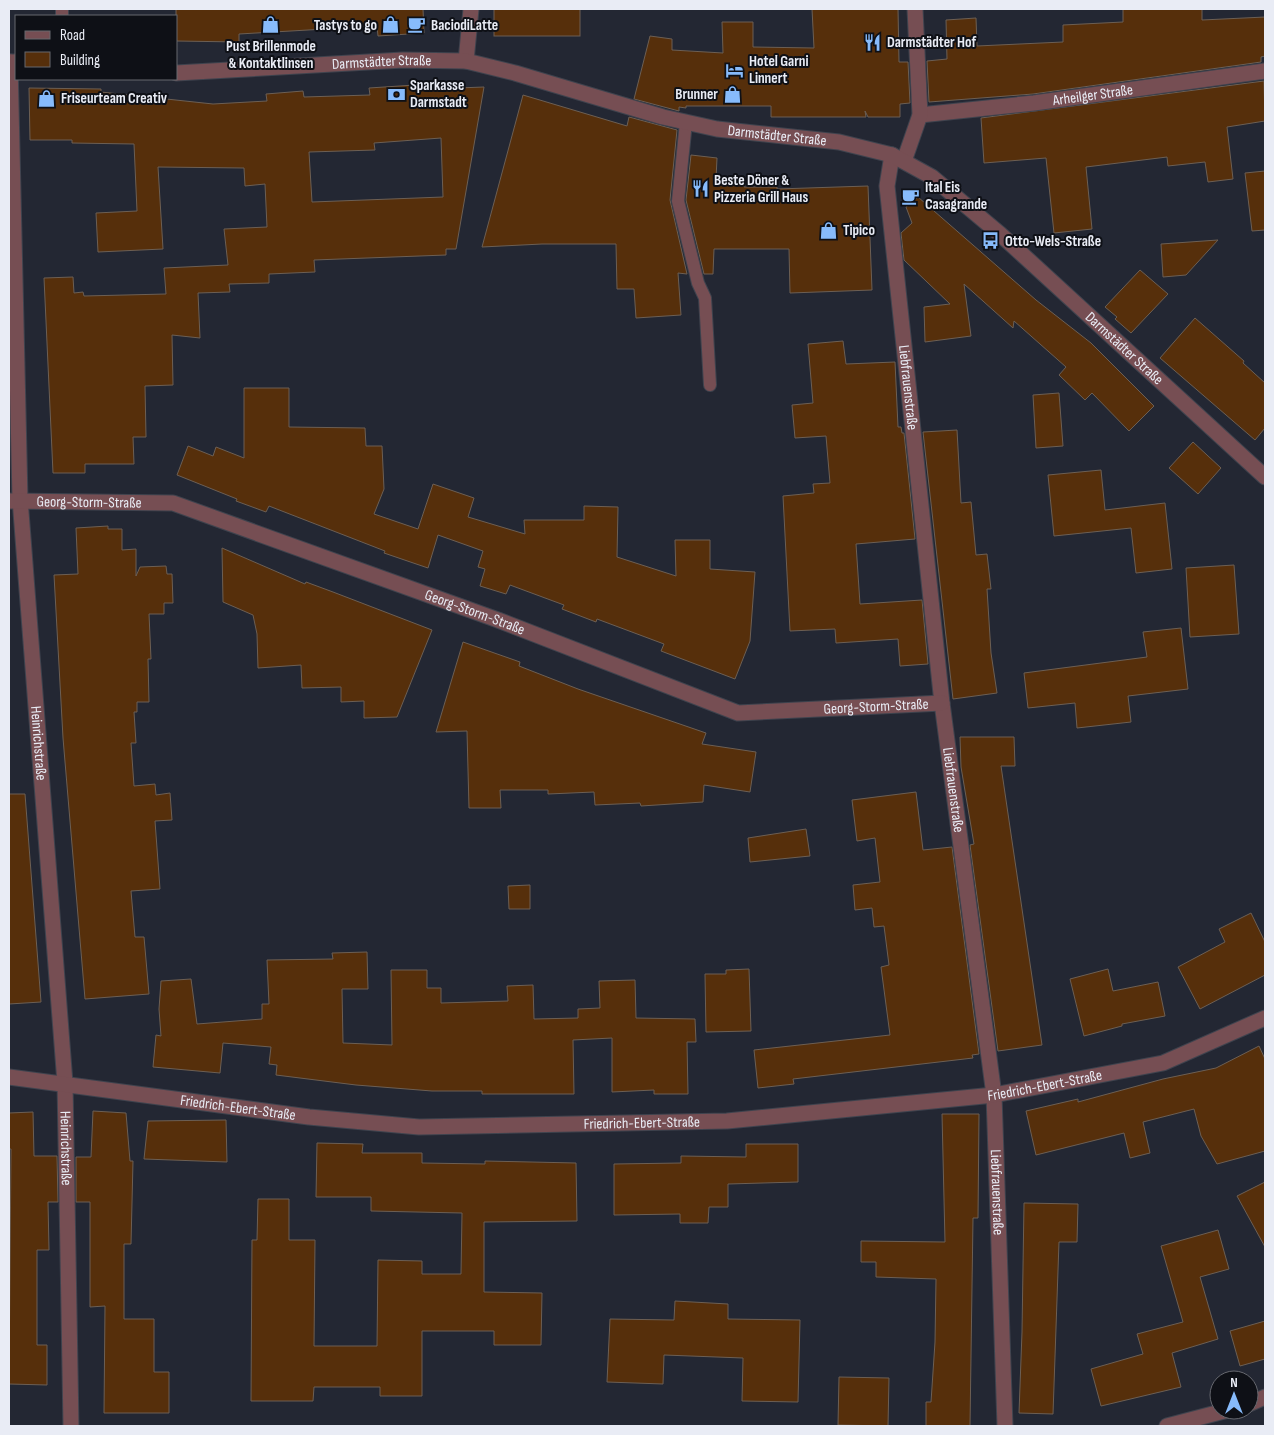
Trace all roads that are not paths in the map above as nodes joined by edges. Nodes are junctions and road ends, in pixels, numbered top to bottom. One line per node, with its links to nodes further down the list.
1 (471, 9): 3 (street)
2 (915, 9): 7 (street)
3 (466, 61): 6 (street, Darmstädter Straße); 8 (street, Darmstädter Straße)
4 (12, 62): 12 (street, Heinrichstraße)
5 (1265, 71): 7 (street, Arheilger Straße)
6 (178, 73)
7 (920, 115): 9 (street)
8 (686, 122): 9 (street, Darmstädter Straße); 10 (lane)
9 (898, 158): 11 (street, Darmstädter Straße); 13 (street, Liebfrauenstraße)
10 (710, 385)
11 (1265, 477)
12 (15, 500): 13 (street, Georg-Storm-Straße); 16 (street, Heinrichstraße)
13 (942, 703): 17 (street, Liebfrauenstraße)
14 (1265, 1018): 17 (street, Friedrich-Ebert-Straße)
15 (9, 1077): 16 (street, Friedrich-Ebert-Straße)
16 (65, 1083): 17 (street, Friedrich-Ebert-Straße); 19 (street, Heinrichstraße)
17 (994, 1095): 20 (street, Liebfrauenstraße)
18 (1209, 1415): 21 (street)
19 (71, 1426)
20 (1005, 1426)
21 (1167, 1426)

